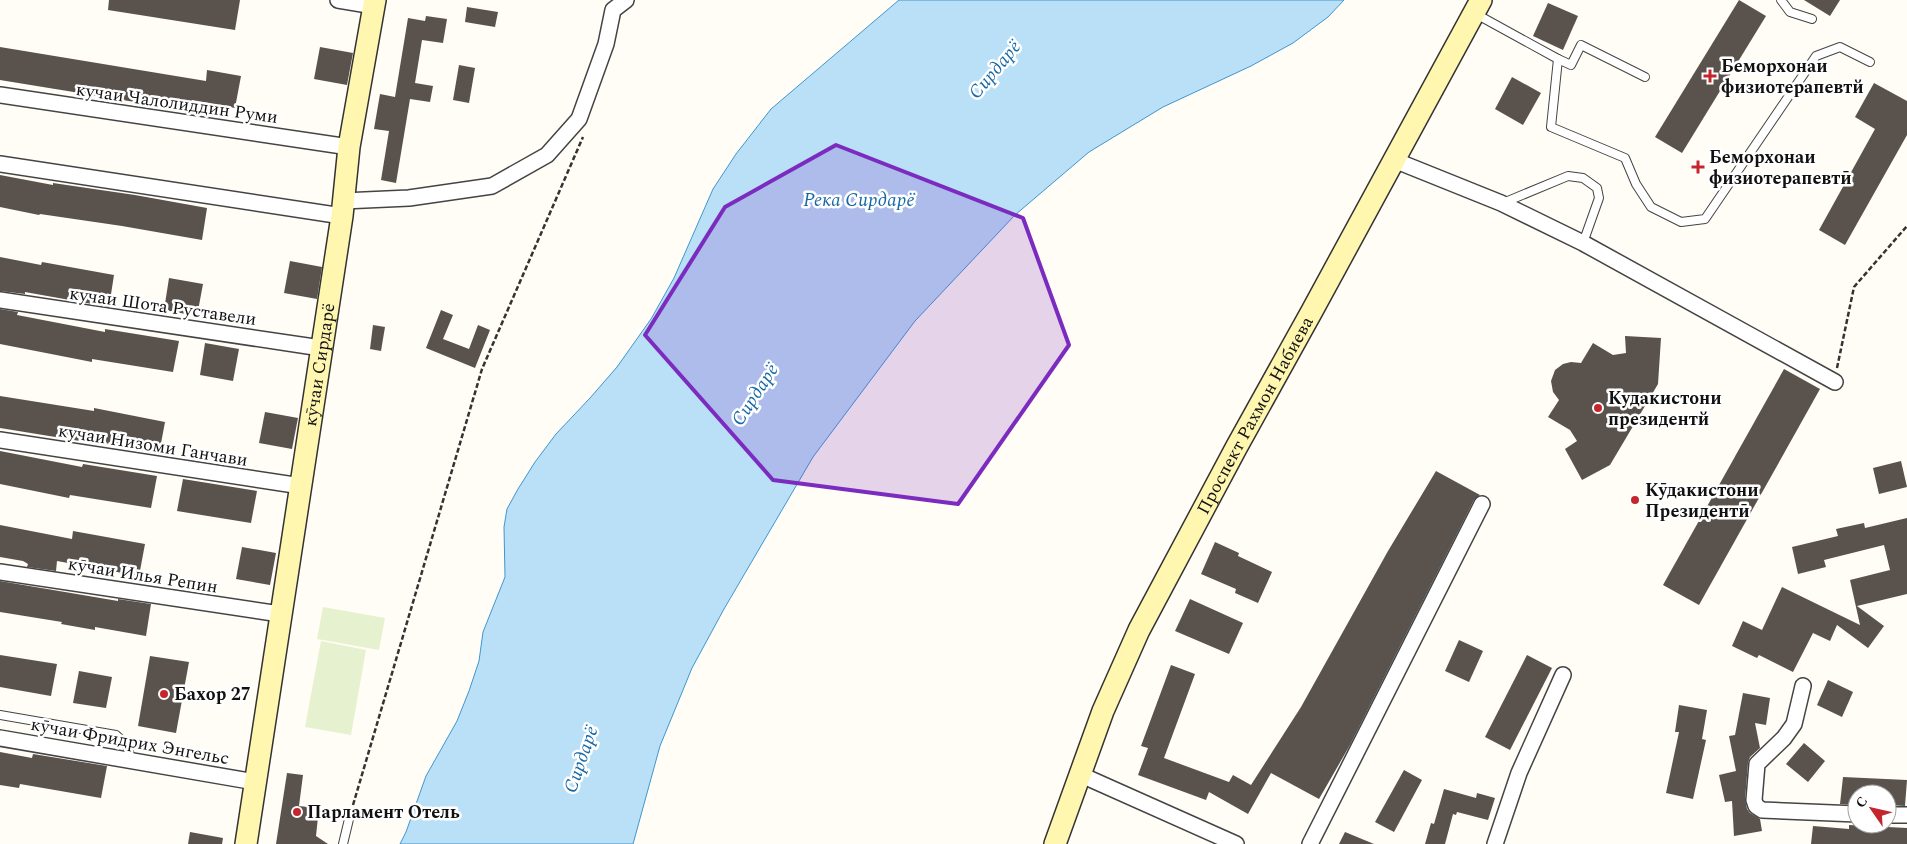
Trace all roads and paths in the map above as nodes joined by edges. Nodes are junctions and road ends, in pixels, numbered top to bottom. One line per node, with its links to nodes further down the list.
1 (338, 0): 4 (street)
2 (626, 0): 11 (street)
3 (1781, 0): 6 (lane)
4 (375, 3): 12 (main road, кӯчаи Сирдарё)
5 (1474, 4): 7 (lane); 13 (main road, Проспект Рахмон Набиева); 38 (main road, Проспект Рахмон Набиева)
6 (1812, 20)
7 (1558, 59): 8 (lane); 9 (lane)
8 (1870, 62)
9 (1645, 77)
10 (0, 95): 12 (street, кучаи Чалолиддин Руми)
11 (579, 119): 16 (street); 35 (path)
12 (349, 147): 16 (main road, кӯчаи Сирдарё)
13 (1394, 160): 15 (street); 32 (main road, Проспект Рахмон Набиева)
14 (0, 164): 16 (street)
15 (1501, 203): 18 (street); 18 (lane)
16 (343, 208): 20 (main road, кӯчаи Сирдарё)
17 (1907, 226): 21 (path)
18 (1584, 243): 21 (street)
19 (0, 300): 20 (street, кучаи Шота Руставели)
20 (321, 348): 23 (main road, кӯчаи Сирдарё)
21 (1835, 382)
22 (0, 440): 23 (street, кучаи Низоми Ганчави)
23 (301, 486): 26 (main road, кӯчаи Сирдарё)
24 (1482, 504): 41 (street)
25 (0, 572): 26 (street, кӯчаи Илья Репин)
26 (280, 614): 33 (main road, кӯчаи Сирдарё)
27 (1563, 675): 42 (street)
28 (1803, 686): 34 (street)
29 (0, 714): 31 (lane)
30 (0, 738): 31 (street, кӯчаи Фридрих Энгельс)
31 (131, 760): 33 (street, кӯчаи Фридрих Энгельс)
32 (1079, 774): 39 (main road, Проспект Рахмон Набиева); 40 (street)
33 (254, 782): 36 (main road, кӯчаи Сирдарё)
34 (1847, 814)
35 (350, 815): 37 (lane)
36 (246, 844)
37 (343, 844)
38 (1044, 844)
39 (1055, 844)
40 (1236, 844)
41 (1310, 844)
42 (1495, 844)

